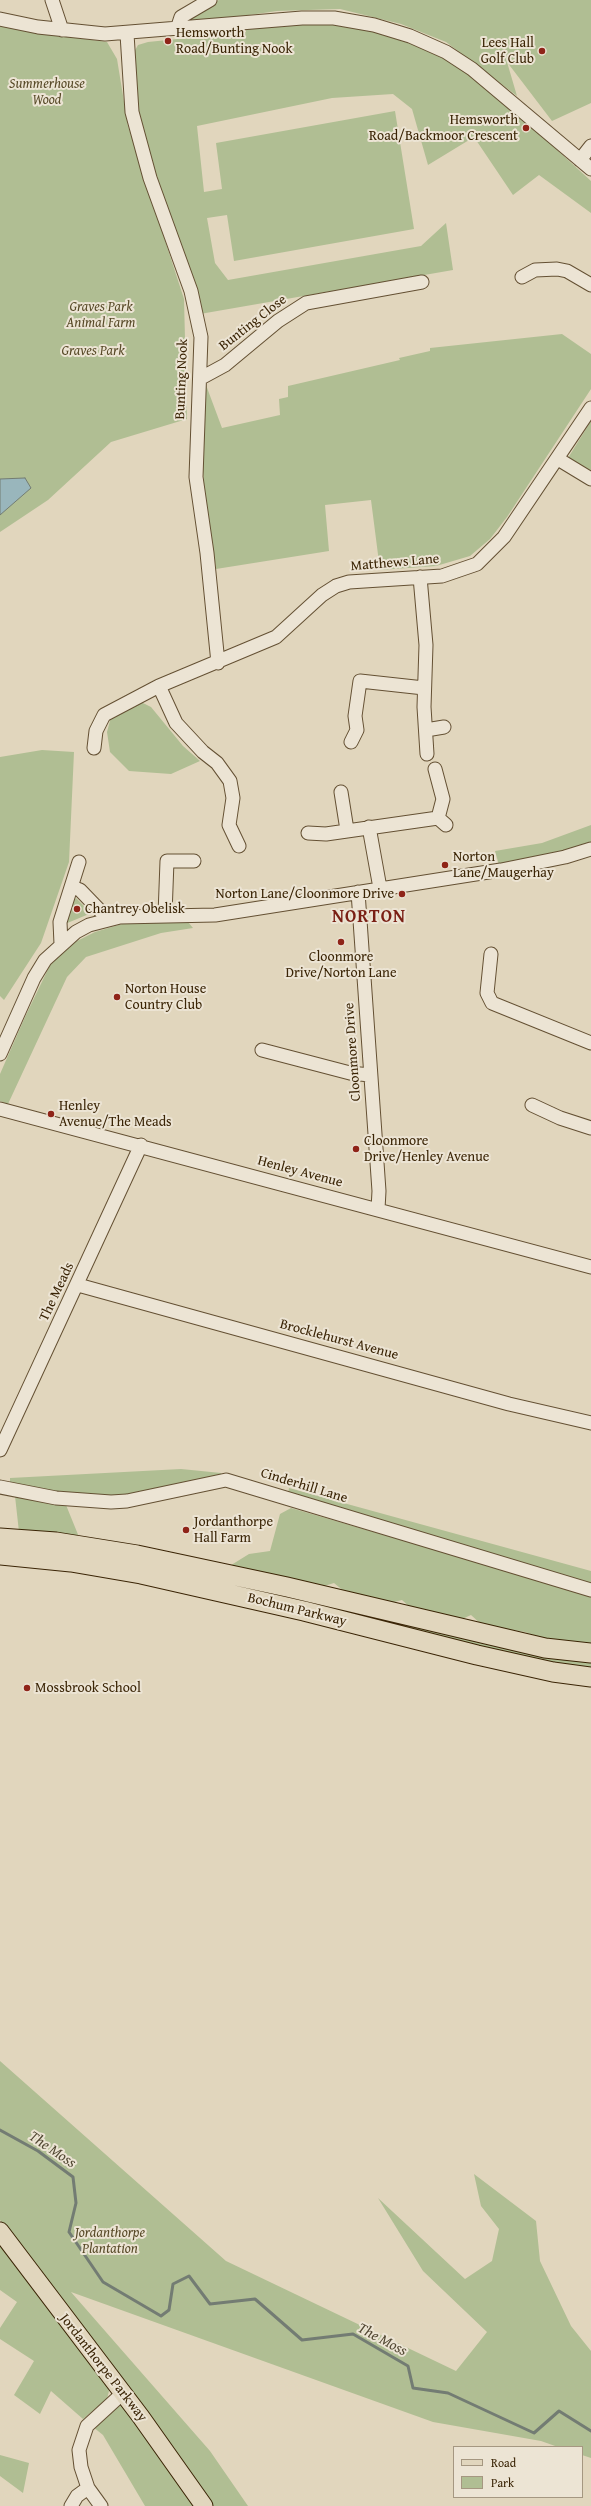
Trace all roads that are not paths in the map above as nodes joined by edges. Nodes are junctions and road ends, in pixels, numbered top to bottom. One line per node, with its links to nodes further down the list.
1 (52, 0): 5 (street)
2 (210, 0): 4 (street)
3 (0, 19): 5 (street)
4 (177, 29): 6 (street); 8 (street)
5 (62, 30): 6 (street)
6 (127, 34): 13 (street, Bunting Nook)
7 (591, 146): 8 (street)
8 (580, 160): 9 (street)
9 (591, 169)
10 (522, 277): 12 (street)
11 (422, 282): 13 (street, Bunting Close)
12 (591, 285)
13 (201, 378): 18 (street, Bunting Nook)
14 (591, 408): 15 (street, Matthews Lane)
15 (558, 459): 16 (street); 17 (street, Matthews Lane)
16 (591, 479)
17 (420, 577): 18 (street, Matthews Lane); 20 (street)
18 (218, 663): 19 (street, Matthews Lane)
19 (159, 686): 24 (street, Matthews Lane); 31 (street)
20 (424, 688): 22 (street); 23 (street)
21 (444, 727): 22 (street)
22 (426, 730): 25 (street)
23 (351, 742)
24 (94, 748)
25 (427, 754)
26 (436, 769): 28 (street)
27 (341, 792): 29 (street)
28 (368, 827): 29 (street); 36 (street)
29 (347, 830): 30 (street)
30 (308, 833)
31 (239, 846)
32 (591, 849): 36 (street)
33 (194, 861): 38 (street)
34 (79, 862): 35 (street)
35 (72, 887): 39 (street); 40 (street)
36 (380, 888): 37 (street)
37 (358, 892): 38 (street); 45 (street, Cloonmore Drive)
38 (165, 915): 39 (street)
39 (108, 919): 40 (street)
40 (61, 944): 44 (street)
41 (491, 954): 42 (street)
42 (591, 1043)
43 (262, 1050): 45 (street)
44 (0, 1054)
45 (370, 1075): 50 (street, Cloonmore Drive)
46 (532, 1105): 48 (street)
47 (0, 1109): 49 (street, Henley Avenue)
48 (591, 1128)
49 (141, 1146): 50 (street, Henley Avenue); 52 (street, The Meads)
50 (378, 1209): 51 (street, Henley Avenue)
51 (591, 1267)
52 (78, 1285): 53 (street, Brocklehurst Avenue); 54 (street, The Meads)
53 (591, 1423)
54 (0, 1450)
55 (0, 1487): 58 (street, Cinderhill Lane)
56 (0, 1538): 59 (highway, Bochum Parkway)
57 (0, 1556): 60 (highway, Bochum Parkway)
58 (591, 1590)
59 (591, 1653)
60 (591, 1677)
61 (0, 2231): 62 (main road, Jordanthorpe Parkway)
62 (123, 2393): 63 (street); 66 (main road, Jordanthorpe Parkway)
63 (88, 2488): 64 (street); 65 (street)
64 (71, 2506)
65 (101, 2506)
66 (204, 2506)

